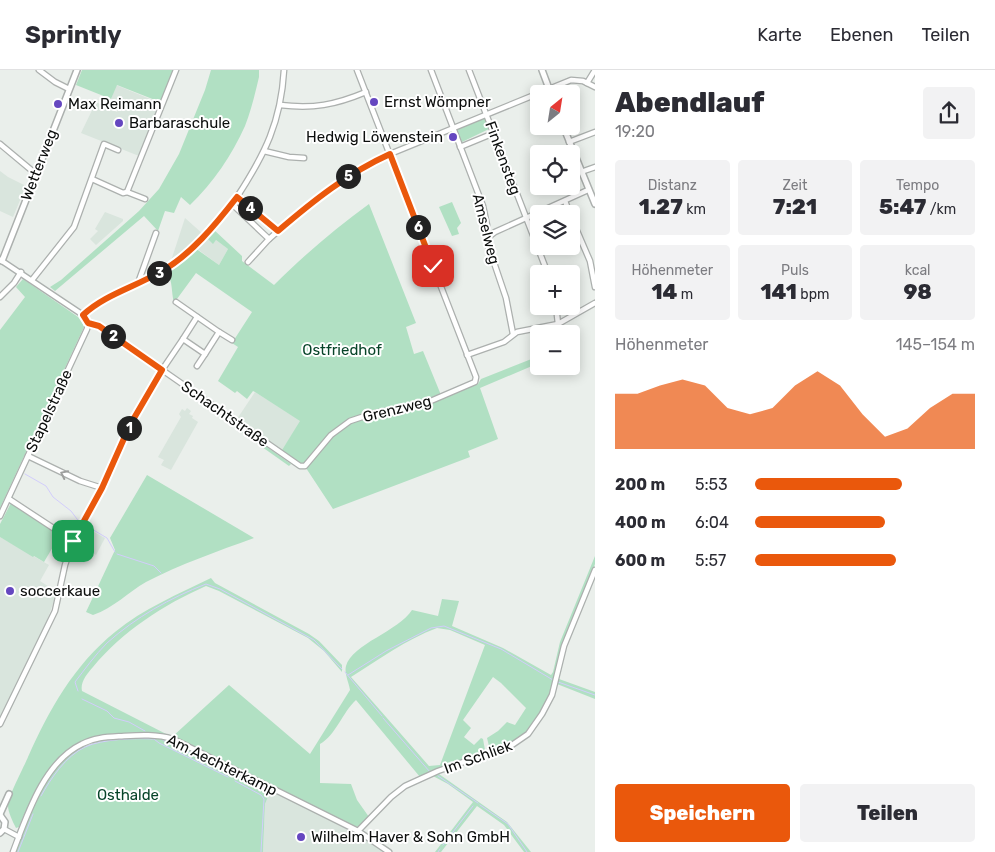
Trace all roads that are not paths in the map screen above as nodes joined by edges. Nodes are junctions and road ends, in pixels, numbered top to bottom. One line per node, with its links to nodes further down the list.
1 (39, 70): 14 (street)
2 (77, 70): 14 (street, Wetterweg)
3 (176, 70): 35 (street)
4 (284, 70): 17 (street)
5 (358, 70): 15 (street)
6 (431, 70): 19 (street, Amselweg)
7 (470, 70): 18 (street, Finkensteg)
8 (542, 70): 11 (street)
9 (595, 70): 10 (street)
10 (587, 83): 12 (street); 13 (street)
11 (548, 85)
12 (561, 85)
13 (595, 87)
14 (69, 89): 32 (street, Wetterweg)
15 (366, 92): 17 (street); 28 (street)
16 (530, 98): 18 (street)
17 (280, 105): 27 (street)
18 (487, 113): 19 (street); 21 (street, Finkensteg)
19 (453, 128): 25 (street, Amselweg); 28 (street)
20 (595, 132): 23 (street)
21 (494, 133): 25 (street); 42 (street, Finkensteg)
22 (566, 135): 23 (street)
23 (569, 142): 31 (street)
24 (0, 144): 32 (street)
25 (460, 147): 43 (street, Amselweg)
26 (118, 150): 33 (street)
27 (264, 151): 29 (street); 36 (street)
28 (390, 154): 44 (street); 70 (street)
29 (304, 158)
30 (595, 167): 31 (street)
31 (581, 172): 34 (street)
32 (36, 174): 50 (street, Wetterweg)
33 (92, 179): 35 (street); 54 (street)
34 (588, 190): 38 (street); 40 (street)
35 (128, 192): 37 (street)
36 (237, 197): 39 (street); 44 (street)
37 (146, 199)
38 (565, 201): 41 (street); 42 (street)
39 (232, 204): 48 (street); 55 (street)
40 (595, 204)
41 (567, 205)
42 (526, 218): 45 (street); 52 (street, Finkensteg)
43 (487, 225): 45 (street); 49 (street, Amselweg)
44 (278, 231): 48 (street)
45 (495, 232): 49 (street)
46 (156, 233): 55 (street)
47 (580, 237): 56 (street)
48 (269, 239): 51 (street)
49 (486, 239): 66 (street, Amselweg)
50 (1, 260): 53 (street)
51 (248, 262)
52 (544, 265)
53 (20, 272): 54 (street); 57 (street)
54 (32, 280): 60 (street)
55 (137, 284): 60 (street)
56 (595, 287)
57 (0, 297)
58 (176, 302): 62 (street)
59 (595, 302): 64 (street)
60 (83, 315): 63 (street)
61 (557, 315): 64 (street)
62 (197, 317): 65 (street); 67 (street)
63 (88, 323): 72 (street, Schachtstraße); 73 (street, Stapelstraße)
64 (558, 324): 66 (street)
65 (219, 332): 68 (street); 69 (street)
66 (513, 334): 70 (street)
67 (183, 339): 69 (street); 72 (street)
68 (232, 340)
69 (205, 354): 71 (street)
70 (467, 355): 74 (street, Grenzweg)
71 (197, 366)
72 (162, 370): 74 (street, Schachtstraße); 75 (street)
73 (28, 456): 75 (street, one-way to 73); 76 (street, Stapelstraße)
74 (303, 467)
75 (102, 488): 78 (street)
76 (9, 499): 77 (street, Stapelstraße); 78 (street)
77 (0, 516)
78 (73, 541): 80 (street)
79 (595, 570): 84 (street, Im Schliek)
80 (0, 724)
81 (9, 794): 82 (street)
82 (0, 815): 83 (street)
83 (2, 831): 85 (street)
84 (358, 831): 85 (street, Am Aechterkamp); 87 (street, Am Aechterkamp)
85 (19, 837): 86 (street, Am Aechterkamp)
86 (13, 852)
87 (389, 852)

